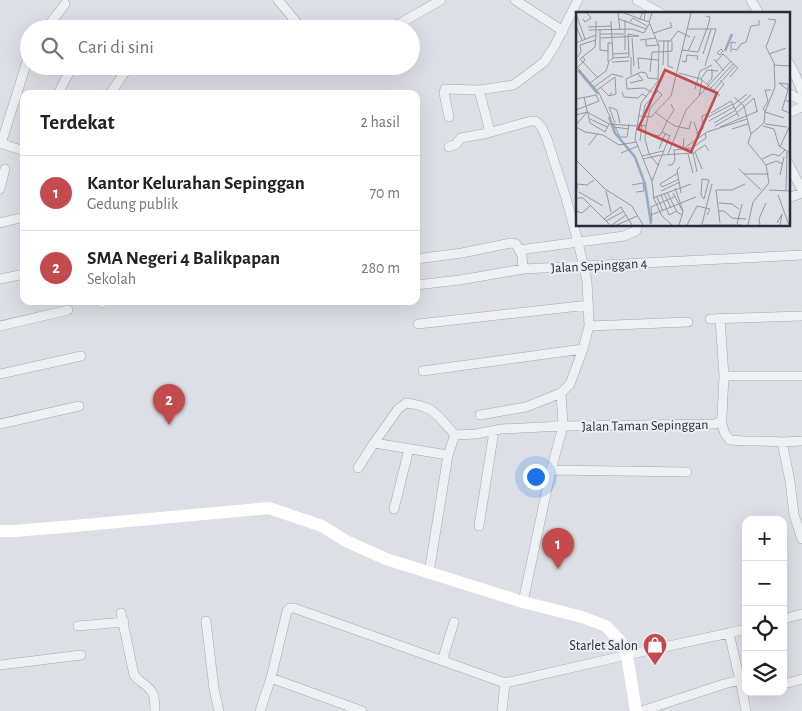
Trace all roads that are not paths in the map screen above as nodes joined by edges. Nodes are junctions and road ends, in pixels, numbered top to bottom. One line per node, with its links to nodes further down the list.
1 (278, 0): 11 (street)
2 (441, 0): 12 (street)
3 (515, 0): 13 (street)
4 (578, 0): 13 (street)
5 (636, 0): 8 (street)
6 (751, 0): 9 (street)
7 (65, 4): 10 (street)
8 (658, 12)
9 (758, 12)
10 (53, 20)
11 (295, 20)
12 (406, 20)
13 (563, 31): 20 (street)
14 (790, 65): 21 (street)
15 (23, 75): 28 (street)
16 (68, 75): 18 (street)
17 (123, 75): 19 (street)
18 (60, 90)
19 (113, 90)
20 (479, 90): 26 (street); 27 (street)
21 (802, 91)
22 (790, 94): 23 (street)
23 (802, 101)
24 (802, 107): 25 (street)
25 (790, 112)
26 (449, 118)
27 (488, 133): 29 (street); 39 (street)
28 (1, 144): 30 (street)
29 (449, 147)
30 (20, 150)
31 (790, 167): 34 (street)
32 (5, 169): 33 (street)
33 (0, 189)
34 (802, 192): 35 (street)
35 (790, 197)
36 (20, 218): 37 (street)
37 (0, 223)
38 (637, 226): 39 (street)
39 (578, 242): 40 (street); 43 (street)
40 (518, 250): 42 (street); 44 (street)
41 (802, 255): 43 (street, Jalan Sepinggan 4)
42 (420, 258)
43 (584, 266): 44 (street, Jalan Sepinggan 4); 48 (street)
44 (523, 269): 47 (street, Jalan Sepinggan 4)
45 (20, 275): 46 (street)
46 (0, 279)
47 (420, 285)
48 (589, 305): 54 (street); 56 (street)
49 (68, 310): 55 (street)
50 (802, 316): 51 (street)
51 (720, 318): 52 (street); 61 (street, Jalan Taman Sepinggan)
52 (710, 319)
53 (688, 322): 56 (street)
54 (418, 324)
55 (0, 326)
56 (590, 326): 57 (street)
57 (583, 349): 59 (street); 63 (street)
58 (82, 356): 60 (street)
59 (423, 371)
60 (0, 374)
61 (724, 376): 62 (street); 66 (street, Jalan Taman Sepinggan)
62 (802, 376)
63 (560, 395): 65 (street); 68 (street)
64 (79, 406): 67 (street)
65 (480, 415)
66 (721, 421): 68 (street, Jalan Taman Sepinggan); 72 (street)
67 (0, 424)
68 (563, 426): 69 (street); 77 (street, Jalan Taman Sepinggan)
69 (494, 431): 70 (street); 80 (street)
70 (455, 435): 73 (street); 75 (street)
71 (802, 441): 72 (street)
72 (782, 442): 82 (street)
73 (374, 443): 74 (street); 76 (street)
74 (409, 449): 75 (street); 79 (street)
75 (448, 455): 83 (street)
76 (358, 468)
77 (551, 470): 78 (street); 84 (street, Jalan Taman Sepinggan)
78 (687, 472)
79 (394, 509)
80 (479, 526)
81 (0, 530): 83 (street)
82 (802, 539)
83 (429, 573): 84 (street)
84 (523, 602): 93 (street)
85 (802, 614): 86 (street)
86 (787, 618)
87 (206, 621): 104 (street)
88 (454, 622): 94 (street)
89 (78, 626): 103 (street)
90 (742, 630): 91 (street)
91 (729, 633): 93 (street); 98 (street)
92 (81, 655): 95 (street)
93 (627, 655): 99 (street); 108 (street)
94 (442, 661): 96 (street); 99 (street)
95 (0, 665)
96 (271, 678): 105 (street); 106 (street)
97 (802, 679): 100 (street)
98 (742, 682)
99 (504, 683): 107 (street)
100 (787, 683)
101 (742, 686): 109 (street)
102 (744, 696): 110 (street)
103 (155, 711)
104 (219, 711)
105 (260, 711)
106 (362, 711)
107 (502, 711)
108 (636, 711)
109 (642, 711)
110 (746, 711)

